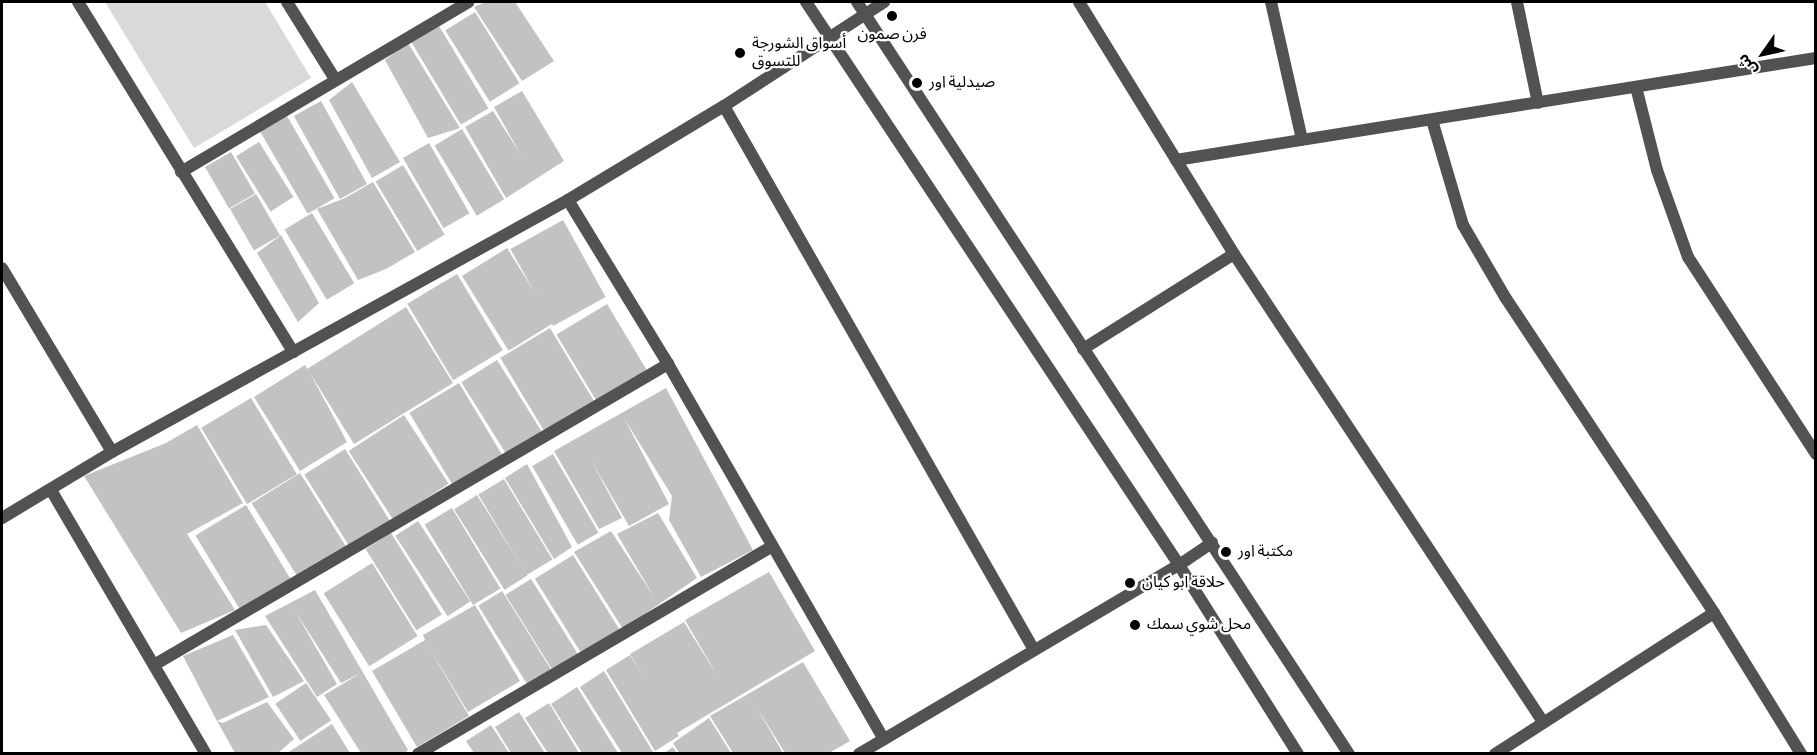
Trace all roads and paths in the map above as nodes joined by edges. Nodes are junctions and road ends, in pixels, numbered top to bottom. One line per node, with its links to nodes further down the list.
1 (78, 2): 20 (street)
2 (287, 2): 13 (street)
3 (469, 2): 13 (street)
4 (806, 2): 11 (street)
5 (857, 2): 10 (street)
6 (884, 2): 10 (street)
7 (1079, 2): 19 (street)
8 (1271, 2): 18 (street)
9 (1517, 2): 15 (street)
10 (864, 13): 11 (street); 24 (street)
11 (829, 37): 16 (street); 33 (street)
12 (1815, 58): 14 (street)
13 (335, 79): 20 (street)
14 (1636, 87): 15 (street); 28 (street)
15 (1538, 103): 17 (street)
16 (724, 106): 21 (street); 35 (street)
17 (1432, 120): 18 (street); 34 (street)
18 (1302, 140): 19 (street)
19 (1176, 160): 22 (street)
20 (181, 172): 25 (street)
21 (568, 200): 25 (street); 26 (street)
22 (1234, 254): 24 (street); 37 (street)
23 (2, 268): 27 (street)
24 (1083, 349): 31 (street)
25 (293, 352): 27 (street)
26 (668, 364): 32 (street); 36 (street)
27 (112, 452): 29 (street)
28 (1815, 454)
29 (51, 490): 30 (street); 36 (street)
30 (2, 518)
31 (1212, 543): 33 (street); 43 (street)
32 (773, 546): 38 (street); 40 (street)
33 (1179, 565): 35 (street); 42 (street)
34 (1714, 613): 37 (street); 45 (street)
35 (1034, 651): 38 (street)
36 (154, 665): 39 (street)
37 (1543, 722): 44 (street)
38 (884, 740): 41 (street)
39 (206, 753)
40 (418, 753)
41 (859, 753)
42 (1298, 753)
43 (1349, 753)
44 (1495, 753)
45 (1801, 753)

